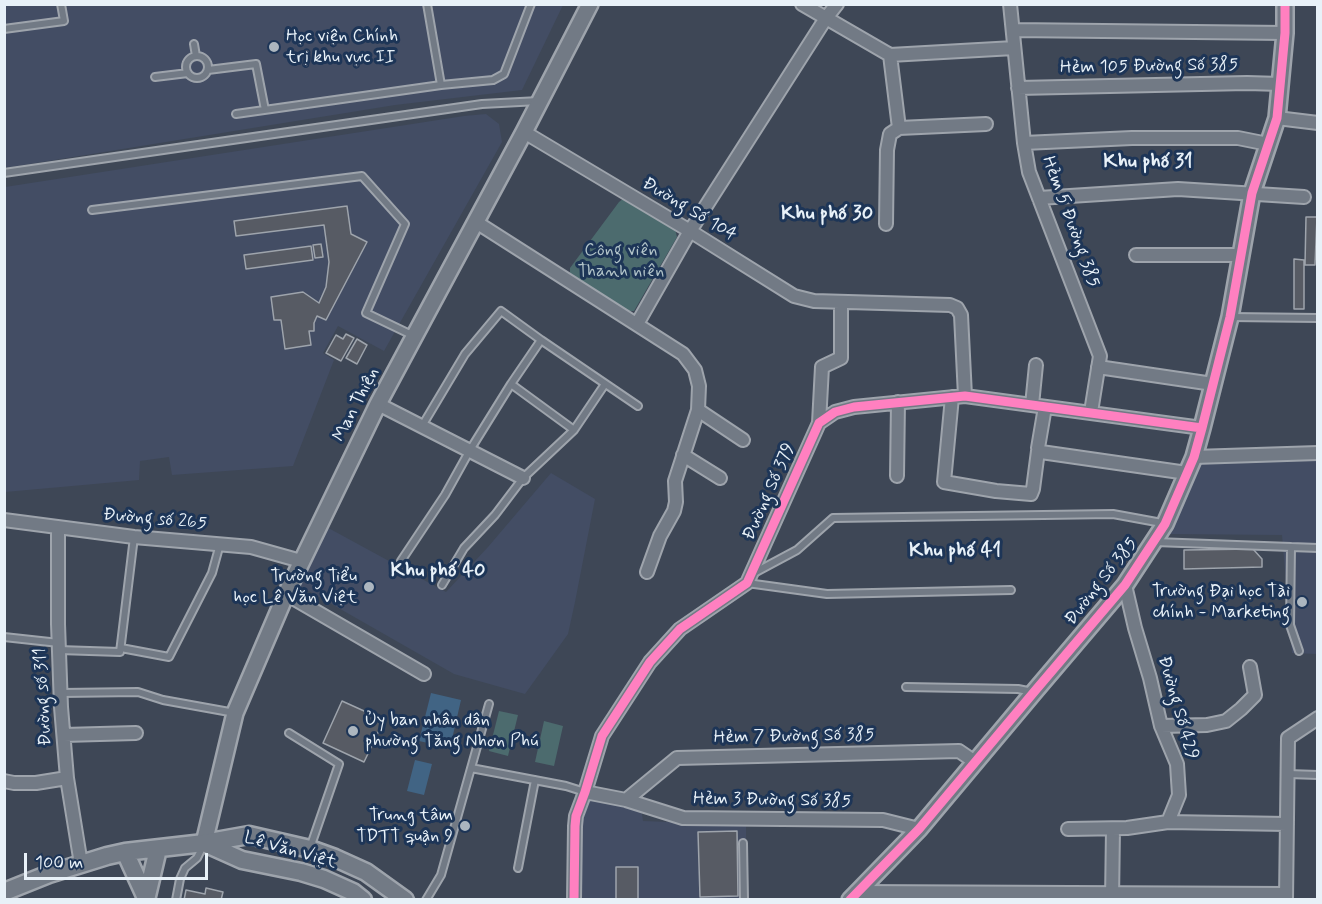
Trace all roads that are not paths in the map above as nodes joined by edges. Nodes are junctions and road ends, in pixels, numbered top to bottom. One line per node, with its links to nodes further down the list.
1 (61, 4): 10 (lane)
2 (427, 4): 21 (lane)
3 (531, 4): 21 (lane)
4 (590, 4): 23 (street, Man Thiện)
5 (802, 4): 9 (street)
6 (837, 4): 9 (street)
7 (1010, 4): 11 (street, Hẻm 5 Đường 385)
8 (1285, 4): 12 (street, Đường Số 385)
9 (826, 18): 15 (street); 40 (street)
10 (4, 29)
11 (1013, 30): 12 (street); 14 (street, Hẻm 5 Đường 385)
12 (1285, 33): 20 (street, Đường Số 385)
13 (194, 44): 16 (lane)
14 (1014, 48): 15 (street); 22 (street, Hẻm 5 Đường 385)
15 (890, 55): 29 (street)
16 (196, 56): 17 (lane); 18 (lane)
17 (208, 70): 18 (lane); 24 (lane)
18 (188, 74): 19 (lane)
19 (155, 77)
20 (1281, 84): 22 (street, Hẻm 105 Đường Số 385); 26 (street, Đường Số 385)
21 (441, 85): 24 (lane)
22 (1018, 88): 31 (street, Hẻm 5 Đường 385)
23 (539, 101): 30 (street, Man Thiện); 33 (lane)
24 (265, 110): 25 (lane)
25 (236, 114)
26 (1277, 118): 27 (street); 32 (street, Đường Số 385)
27 (1317, 123)
28 (986, 124): 29 (street)
29 (898, 128): 39 (street)
30 (524, 132): 38 (street, Man Thiện); 40 (street, Đường Số 104)
31 (1024, 142): 32 (street); 36 (street, Hẻm 5 Đường 385)
32 (1268, 144): 34 (street, Đường Số 385)
33 (4, 173)
34 (1252, 193): 35 (street); 36 (street); 42 (street, Đường Số 385)
35 (1304, 197)
36 (1039, 198): 50 (street, Hẻm 5 Đường 385)
37 (92, 210): 47 (lane)
38 (476, 222): 46 (street); 47 (street, Man Thiện)
39 (886, 224)
40 (690, 231): 43 (street, Đường Số 104); 46 (street)
41 (1136, 255): 42 (street)
42 (1241, 255): 44 (street, Đường Số 385)
43 (841, 302): 54 (street); 61 (street)
44 (1230, 317): 45 (lane); 53 (street, Đường Số 385)
45 (1317, 318)
46 (637, 324): 59 (street)
47 (415, 336): 56 (street, Man Thiện)
48 (541, 340): 51 (lane); 52 (lane); 62 (lane)
49 (1036, 365): 58 (street)
50 (1098, 367): 53 (street); 60 (street, Hẻm 5 Đường 385)
51 (511, 384): 64 (lane); 66 (lane)
52 (605, 384): 57 (lane); 64 (lane)
53 (1213, 384): 63 (street, Đường Số 385)
54 (958, 396): 55 (street); 58 (street); 67 (street)
55 (898, 402): 61 (street); 72 (street)
56 (378, 404): 62 (street); 83 (street, Man Thiện)
57 (638, 406)
58 (1039, 406): 60 (street); 67 (street)
59 (698, 410): 65 (street); 69 (street)
60 (1091, 412): 63 (street)
61 (819, 423): 86 (street, Đường Số 379)
62 (422, 426): 66 (street)
63 (1202, 428): 70 (street, Đường Số 385)
64 (574, 430): 73 (lane)
65 (743, 440)
66 (470, 450): 73 (street); 84 (lane)
67 (1038, 451): 71 (street)
68 (1317, 453): 70 (street)
69 (683, 455): 74 (street); 85 (street)
70 (1194, 457): 71 (street, Đường Số 385)
71 (1187, 473): 76 (street, Đường Số 385)
72 (897, 476)
73 (523, 478): 87 (lane)
74 (720, 478)
75 (4, 520): 77 (street, Đường số 265)
76 (1165, 524): 79 (street, Đường Số 385); 86 (lane)
77 (58, 527): 78 (street, Đường số 265); 92 (street, Đường số 311)
78 (134, 537): 80 (street, Đường số 265); 93 (lane)
79 (1155, 542): 81 (lane); 88 (street, Đường Số 385)
80 (220, 544): 83 (street, Đường số 265); 93 (lane)
81 (1291, 547): 82 (lane); 94 (lane)
82 (1317, 548)
83 (301, 561): 90 (street, Man Thiện)
84 (401, 561)
85 (647, 572)
86 (749, 579): 89 (lane); 114 (street)
87 (442, 585)
88 (1125, 585): 98 (street, Đường Số 385); 103 (street, Đường Số 429)
89 (1011, 590)
90 (286, 594): 96 (street); 101 (street, Man Thiện)
91 (4, 637): 92 (lane)
92 (59, 646): 93 (lane); 99 (street, Đường số 311)
93 (121, 650)
94 (1299, 651)
95 (1250, 667): 103 (street)
96 (424, 674)
97 (906, 687): 98 (lane)
98 (1034, 692): 107 (street, Đường Số 385)
99 (61, 693): 101 (lane); 106 (street, Đường số 311)
100 (489, 704): 108 (lane)
101 (235, 713): 121 (street, Man Thiện)
102 (1317, 718): 109 (street)
103 (1161, 726): 116 (street, Đường Số 429)
104 (136, 733): 106 (street)
105 (289, 733): 124 (lane)
106 (64, 735): 111 (street, Đường số 311)
107 (975, 762): 115 (street, Hẻm 7 Đường Số 385); 118 (street, Đường Số 385)
108 (471, 768): 112 (lane); 136 (lane)
109 (1287, 774): 110 (lane); 117 (street)
110 (1317, 775)
111 (67, 778): 113 (street); 126 (street, Đường số 311)
112 (535, 780): 114 (lane); 127 (lane)
113 (4, 781)
114 (585, 792): 115 (street, Hẻm 3 Đường Số 385); 137 (street)
115 (626, 800): 118 (street, Hẻm 3 Đường Số 385)
116 (1168, 822): 117 (street); 120 (street)
117 (1287, 824): 131 (street)
118 (919, 829): 129 (street, Đường Số 385)
119 (1068, 829): 120 (street)
120 (1113, 829): 130 (street)
121 (204, 843): 123 (main road, Lê Văn Việt); 124 (main road, Lê Văn Việt); 133 (lane); 134 (main road, Lê Văn Việt)
122 (743, 843): 138 (lane)
123 (158, 849): 125 (main road, Lê Văn Việt); 132 (main road)
124 (310, 849): 135 (main road, Lê Văn Việt)
125 (125, 852): 126 (main road, Lê Văn Việt); 132 (main road)
126 (81, 864): 128 (main road, Lê Văn Việt)
127 (518, 868)
128 (4, 892)
129 (853, 896): 130 (street)
130 (1112, 896): 131 (street)
131 (1286, 897)
132 (146, 898)
133 (176, 900)
134 (363, 900)
135 (405, 900)
136 (426, 900)
137 (574, 900)
138 (744, 900)

